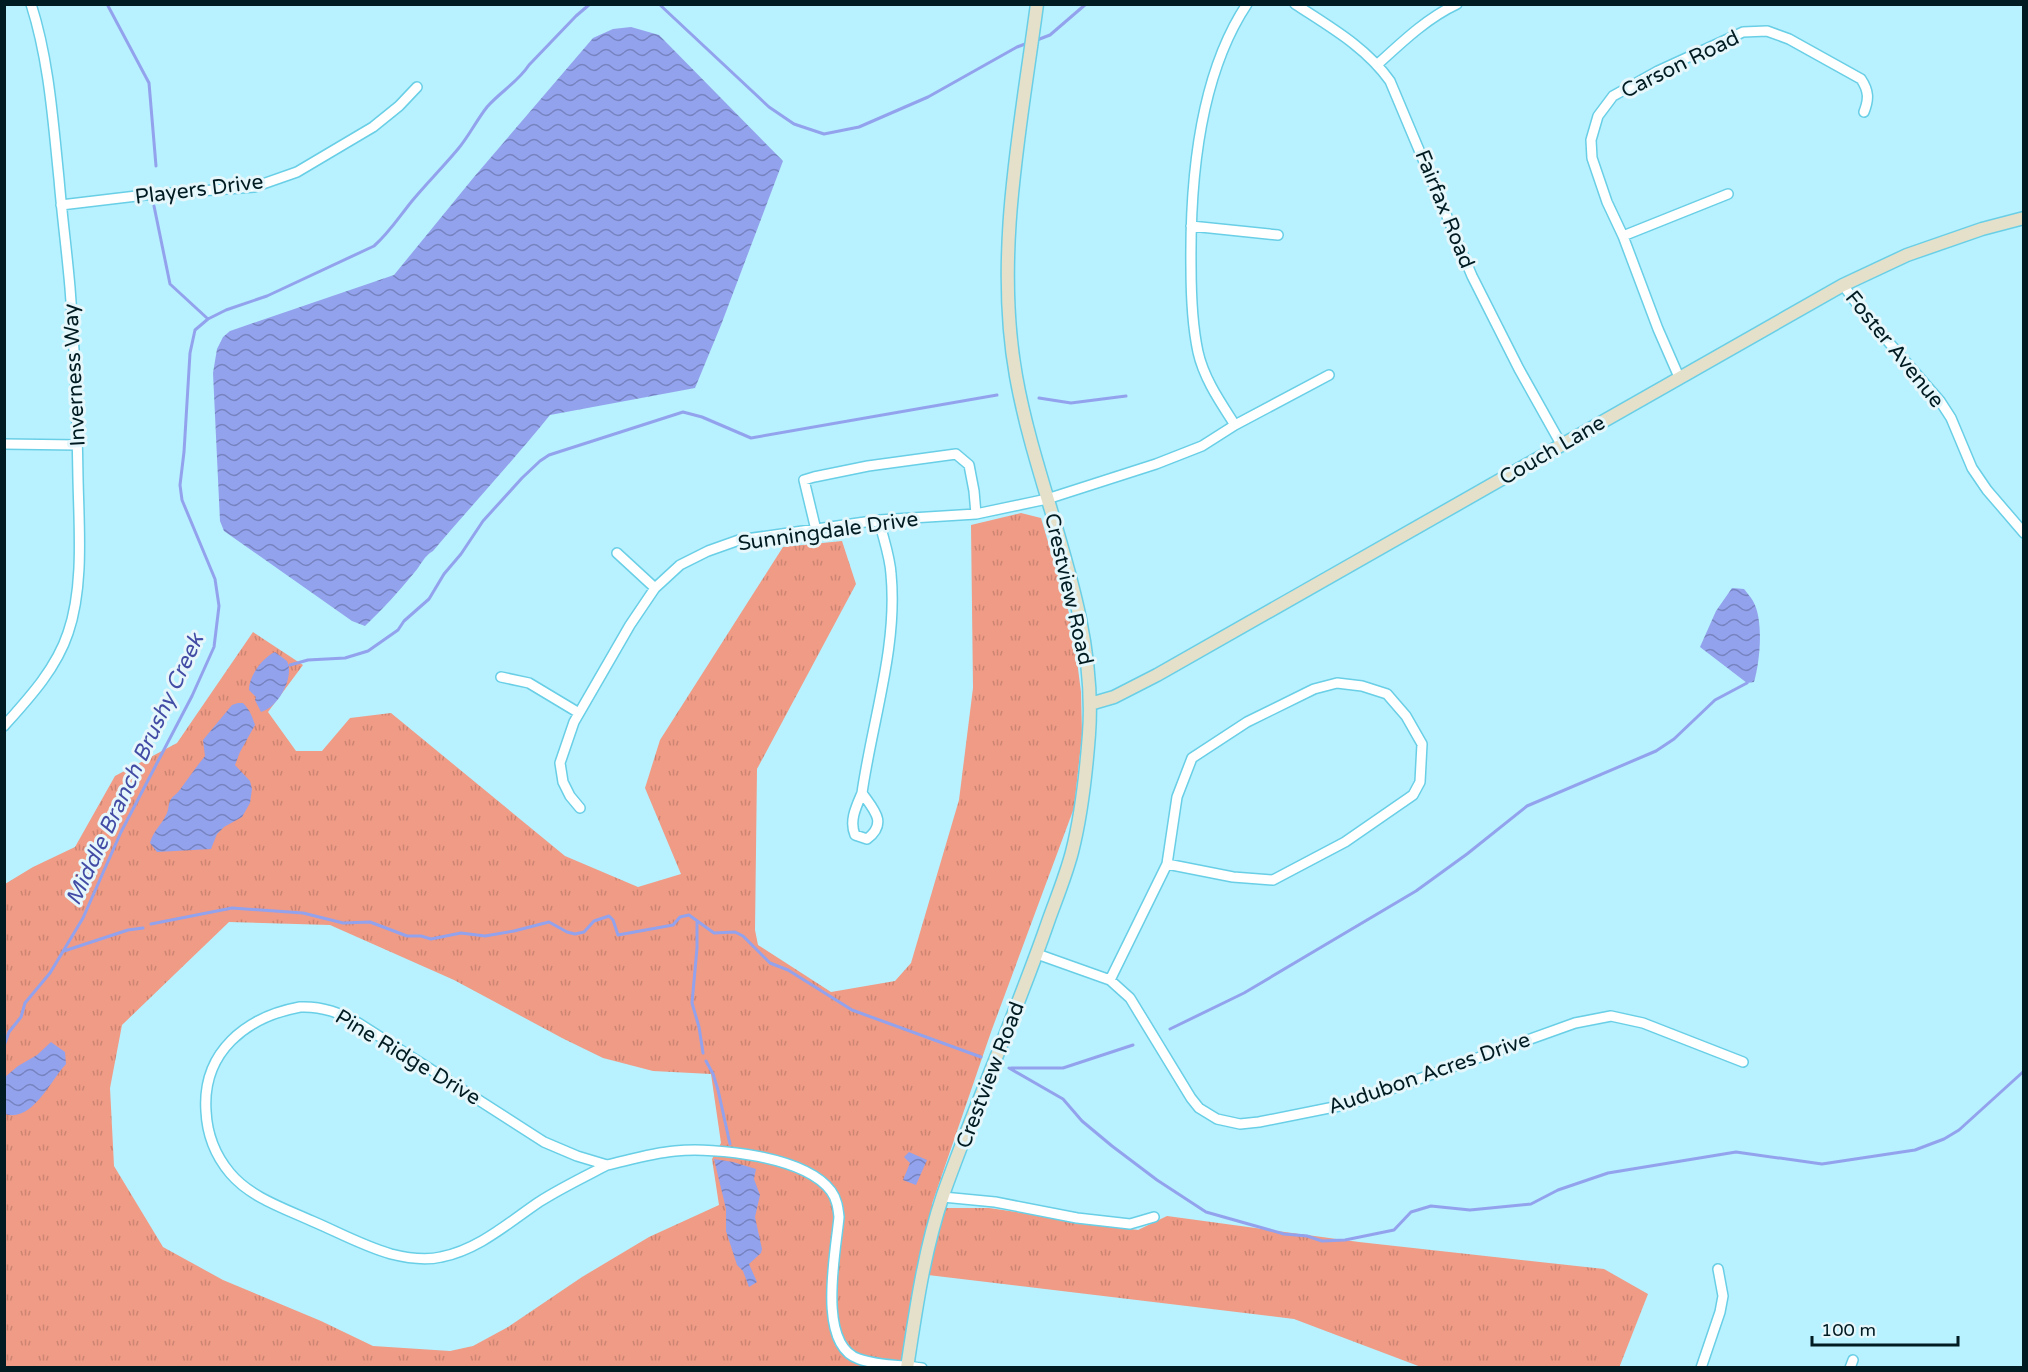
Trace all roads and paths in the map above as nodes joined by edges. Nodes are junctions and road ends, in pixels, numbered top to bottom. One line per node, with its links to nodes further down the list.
1 (31, 4): 10 (street, Inverness Way)
2 (1037, 4): 22 (street, Crestview Road)
3 (1247, 4): 12 (street)
4 (1295, 4): 6 (street, Fairfax Road)
5 (1457, 4): 6 (street)
6 (1378, 64): 20 (street, Fairfax Road)
7 (417, 87): 10 (street, Players Drive)
8 (1864, 112): 14 (street, Carson Road)
9 (1728, 194): 14 (street)
10 (61, 205): 21 (street, Inverness Way)
11 (2024, 218): 15 (street, Couch Lane)
12 (1191, 226): 13 (street); 18 (street)
13 (1278, 235)
14 (1623, 236): 17 (street, Carson Road)
15 (1843, 285): 17 (street, Couch Lane); 26 (street, Foster Avenue)
16 (1329, 375): 18 (street, Sunningdale Drive)
17 (1679, 377): 20 (street, Couch Lane)
18 (1235, 426): 22 (street, Sunningdale Drive)
19 (4, 444): 21 (street)
20 (1561, 444): 30 (street, Couch Lane)
21 (78, 445): 32 (street, Inverness Way)
22 (1047, 499): 23 (street, Sunningdale Drive); 30 (street, Crestview Road)
23 (976, 513): 24 (street, Sunningdale Drive); 25 (street)
24 (879, 520): 25 (street, Sunningdale Drive); 33 (street)
25 (816, 530): 28 (street, Sunningdale Drive)
26 (2024, 533)
27 (616, 553): 28 (street)
28 (655, 588): 31 (street, Sunningdale Drive)
29 (501, 677): 31 (street)
30 (1090, 704): 36 (street, Crestview Road)
31 (579, 713): 34 (street, Sunningdale Drive)
32 (4, 726)
33 (862, 794)
34 (579, 808)
35 (1167, 864): 35 (street); 37 (street)
36 (1037, 954): 37 (street, Audubon Acres Drive); 40 (street, Crestview Road)
37 (1110, 980): 38 (street, Audubon Acres Drive)
38 (1743, 1062)
39 (607, 1165): 39 (street, Pine Ridge Drive); 43 (street, Pine Ridge Drive)
40 (943, 1197): 41 (street); 43 (street, Crestview Road)
41 (1154, 1217)
42 (1718, 1269): 45 (street)
43 (907, 1367): 44 (street, Pine Ridge Drive)
44 (922, 1368)
45 (1701, 1368)

